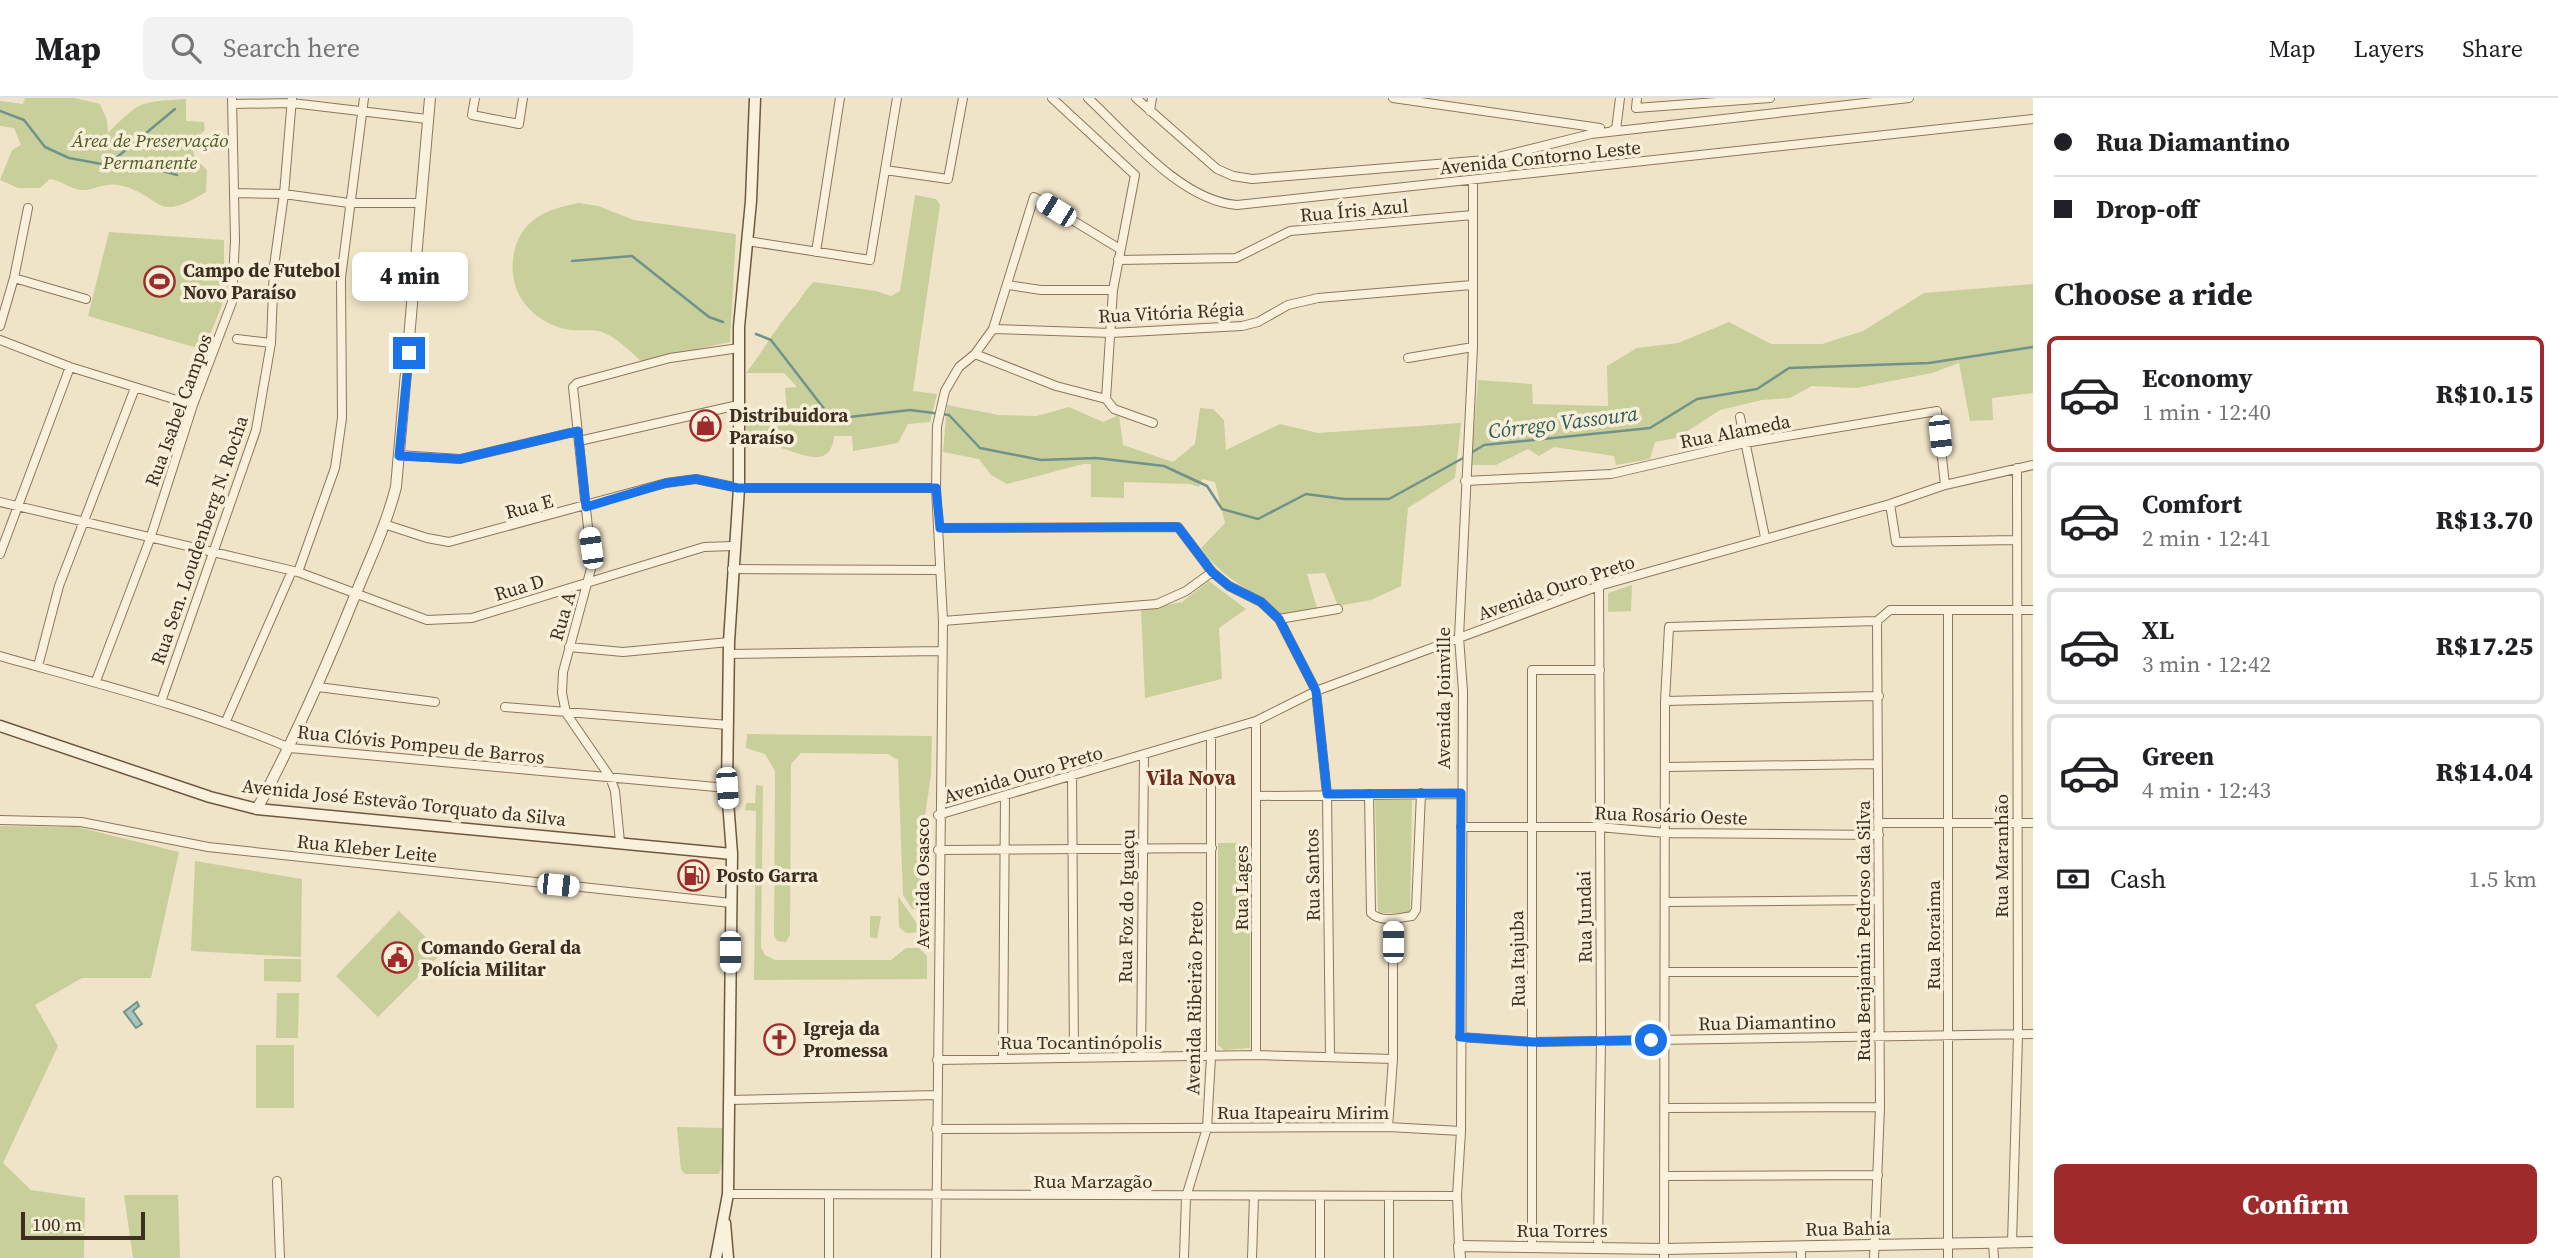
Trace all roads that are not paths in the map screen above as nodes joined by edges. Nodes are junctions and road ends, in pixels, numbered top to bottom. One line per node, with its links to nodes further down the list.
1 (363, 98): 20 (street)
2 (430, 98): 22 (street)
3 (475, 98): 4 (street)
4 (523, 98)
5 (755, 98): 33 (main road)
6 (839, 98): 35 (street)
7 (897, 98): 25 (street)
8 (963, 98): 25 (street)
9 (1052, 98): 34 (street)
10 (1088, 98): 26 (street, Avenida Contorno Leste)
11 (1136, 98): 21 (street, Avenida Contorno Leste)
12 (1152, 98): 21 (street)
13 (1393, 98): 24 (street)
14 (1620, 98): 24 (street)
15 (1637, 98): 16 (street)
16 (1770, 98)
17 (1909, 98): 24 (street, Avenida Contorno Leste)
18 (292, 100): 19 (street); 20 (street); 28 (street, Rua Sen. Loudenberg N. Rocha)
19 (232, 101): 27 (street, Rua Isabel Campos)
20 (363, 111): 22 (street); 29 (street)
21 (1150, 111): 24 (street, Avenida Contorno Leste)
22 (427, 119): 30 (street)
23 (2033, 119): 26 (street, Avenida Contorno Leste)
24 (1616, 130)
25 (885, 170): 35 (street)
26 (1473, 181): 32 (street, Avenida Joinville)
27 (234, 193): 28 (street); 55 (street, Rua Isabel Campos)
28 (284, 194): 29 (street); 47 (street, Rua Sen. Loudenberg N. Rocha)
29 (349, 203): 30 (street); 83 (street)
30 (421, 203): 61 (street)
31 (28, 208): 37 (street)
32 (1473, 215): 36 (street, Rua Íris Azul); 39 (street, Avenida Joinville)
33 (747, 241): 35 (street); 48 (main road)
34 (1120, 249): 36 (street); 38 (street, Avenida Osasco)
35 (816, 252)
36 (1118, 260): 40 (street)
37 (14, 278): 41 (street); 42 (street)
38 (1008, 285): 40 (street); 43 (street, Avenida Osasco)
39 (1472, 285): 44 (street, Rua Vitória Régia); 49 (street, Avenida Joinville)
40 (1113, 290): 44 (street)
41 (86, 299)
42 (0, 326)
43 (993, 329): 44 (street, Rua Vitória Régia); 50 (street, Avenida Osasco)
44 (1111, 333): 54 (street)
45 (237, 339): 47 (street)
46 (0, 340): 52 (street)
47 (271, 343): 79 (street, Rua Sen. Loudenberg N. Rocha)
48 (739, 348): 56 (main road); 59 (street, Rua A)
49 (1473, 348): 51 (street); 64 (street, Avenida Joinville)
50 (975, 354): 54 (street); 67 (street, Avenida Osasco)
51 (1408, 358)
52 (70, 367): 53 (street); 71 (street)
53 (135, 388): 55 (street); 72 (street)
54 (1106, 400): 58 (street)
55 (193, 405): 76 (street, Rua Isabel Campos)
56 (738, 405): 59 (street); 66 (main road)
57 (1740, 417): 60 (street)
58 (1153, 423)
59 (579, 436): 61 (street); 70 (street, Rua A)
60 (1745, 443): 64 (street, Rua Alameda); 65 (street, Rua Alameda); 75 (street)
61 (399, 456): 73 (street)
62 (2033, 465): 63 (street, Avenida Ouro Preto)
63 (2017, 468): 65 (street, Avenida Ouro Preto); 77 (street, Rua Maranhão)
64 (1465, 481): 95 (street, Avenida Joinville)
65 (1945, 485): 69 (street, Avenida Ouro Preto)
66 (738, 488): 67 (street, Rua E); 70 (street, Rua E); 78 (main road)
67 (936, 488): 74 (street, Avenida Osasco)
68 (0, 502): 71 (street, Rua D)
69 (1889, 504): 75 (street, Avenida Ouro Preto); 77 (street)
70 (586, 507): 73 (street, Rua E); 85 (street, Rua A)
71 (17, 508): 72 (street, Rua D); 80 (street)
72 (82, 524): 76 (street, Rua D); 100 (street)
73 (387, 525): 87 (street)
74 (940, 528): 82 (street, Avenida Osasco); 84 (street, Rua Santos)
75 (1765, 537): 86 (street, Avenida Ouro Preto)
76 (150, 539): 79 (street, Rua D); 102 (street, Rua Isabel Campos)
77 (2016, 540): 90 (street, Rua Maranhão)
78 (733, 546): 81 (main road); 85 (street, Rua D)
79 (214, 553): 83 (street, Rua D); 106 (street, Rua Sen. Loudenberg N. Rocha)
80 (0, 554)
81 (732, 569): 82 (street); 97 (main road)
82 (940, 570): 93 (street, Avenida Osasco)
83 (295, 571): 87 (street, Rua D); 111 (street)
84 (1212, 572): 92 (street, Rua Santos); 93 (street)
85 (587, 582): 87 (street, Rua D); 96 (street, Rua A)
86 (1600, 586): 95 (street, Avenida Ouro Preto); 101 (street, Rua Jundai)
87 (357, 592): 103 (street)
88 (1338, 609): 92 (street)
89 (2033, 610): 90 (street)
90 (2016, 611): 91 (street); 134 (street, Rua Maranhão)
91 (1948, 612): 94 (street); 133 (street, Rua Roraima)
92 (1279, 619): 104 (street, Rua Santos)
93 (943, 621): 98 (street, Avenida Osasco)
94 (1877, 621): 105 (street, Rua Benjamin Pedroso da Silva); 107 (street)
95 (1459, 637): 104 (street, Avenida Ouro Preto); 124 (street, Avenida Joinville)
96 (569, 647): 97 (street); 110 (street, Rua A)
97 (729, 648): 98 (street); 113 (main road)
98 (942, 652): 130 (street, Avenida Osasco)
99 (0, 656): 100 (street, Rua Clóvis Pompeu de Barros)
100 (38, 666): 102 (street, Rua Clóvis Pompeu de Barros)
101 (1600, 670): 137 (street, Rua Jundai); 138 (street, Rua Itajuba)
102 (96, 681): 106 (street, Rua Clóvis Pompeu de Barros)
103 (318, 687): 108 (street); 116 (street)
104 (1316, 691): 112 (street, Avenida Ouro Preto); 125 (street, Rua Santos)
105 (1879, 696): 107 (street); 118 (street, Rua Benjamin Pedroso da Silva)
106 (162, 699): 111 (street, Rua Clóvis Pompeu de Barros)
107 (1665, 701): 119 (street)
108 (435, 702)
109 (505, 707): 110 (street)
110 (566, 713): 113 (street); 121 (street)
111 (226, 721): 116 (street, Rua Clóvis Pompeu de Barros)
112 (1256, 721): 115 (street, Avenida Ouro Preto); 128 (street, Rua Lages)
113 (728, 725): 122 (main road)
114 (0, 726): 129 (main road, Avenida José Estevão Torquato da Silva)
115 (1211, 736): 117 (street, Avenida Ouro Preto); 143 (street, Avenida Ribeirão Preto)
116 (290, 748): 121 (street, Rua Clóvis Pompeu de Barros); 129 (street)
117 (1144, 755): 120 (street, Avenida Ouro Preto); 142 (street, Rua Foz do Iguaçu)
118 (1877, 764): 119 (street); 132 (street, Rua Benjamin Pedroso da Silva)
119 (1665, 767): 139 (street)
120 (1072, 775): 127 (street, Avenida Ouro Preto); 145 (street)
121 (610, 777): 122 (street, Rua Clóvis Pompeu de Barros); 141 (street)
122 (727, 788): 147 (main road)
123 (1421, 793): 124 (street); 126 (street); 151 (street)
124 (1461, 793): 136 (street, Avenida Joinville)
125 (1327, 794): 126 (street); 128 (street); 163 (street, Rua Santos)
126 (1369, 794): 151 (street)
127 (1005, 796): 130 (street, Avenida Ouro Preto); 144 (street)
128 (1258, 796): 162 (street, Rua Lages)
129 (257, 809): 141 (main road, Avenida José Estevão Torquato da Silva)
130 (938, 815): 146 (street, Avenida Osasco)
131 (0, 820): 150 (street, Rua Kleber Leite)
132 (1878, 823): 133 (street); 140 (street, Rua Benjamin Pedroso da Silva)
133 (1949, 823): 134 (street); 156 (street, Rua Roraima)
134 (2017, 823): 135 (street); 157 (street, Rua Maranhão)
135 (2033, 823)
136 (1461, 827): 138 (street, Rua Rosário Oeste); 158 (street, Avenida Joinville)
137 (1599, 827): 138 (street, Rua Rosário Oeste); 139 (street, Rua Rosário Oeste); 160 (street, Rua Jundai)
138 (1531, 828): 161 (street, Rua Itajuba)
139 (1665, 833): 140 (street, Rua Rosário Oeste); 149 (street)
140 (1879, 835): 148 (street, Rua Benjamin Pedroso da Silva)
141 (620, 842): 147 (main road, Avenida José Estevão Torquato da Silva)
142 (1142, 848): 143 (street); 145 (street); 165 (street, Rua Foz do Iguaçu)
143 (1212, 848): 166 (street, Avenida Ribeirão Preto)
144 (1007, 849): 145 (street); 146 (street); 164 (street)
145 (1073, 849): 167 (street)
146 (938, 850): 169 (street, Avenida Osasco)
147 (732, 854): 150 (main road)
148 (1878, 900): 149 (street); 153 (street, Rua Benjamin Pedroso da Silva)
149 (1665, 902): 152 (street)
150 (731, 903): 171 (main road)
151 (1393, 919): 168 (street)
152 (1665, 972): 153 (street); 159 (street)
153 (1878, 972): 155 (street, Rua Benjamin Pedroso da Silva)
154 (2033, 1034): 157 (street, Rua Diamantino)
155 (1880, 1036): 156 (street, Rua Diamantino); 159 (street, Rua Diamantino); 172 (street, Rua Benjamin Pedroso da Silva)
156 (1948, 1036): 157 (street, Rua Diamantino); 193 (street, Rua Roraima)
157 (2018, 1036): 190 (street, Rua Maranhão)
158 (1460, 1037): 161 (street, Rua Diamantino); 177 (street, Avenida Joinville)
159 (1665, 1039): 160 (street, Rua Diamantino); 173 (street)
160 (1601, 1041): 161 (street, Rua Diamantino); 198 (street, Rua Jundai)
161 (1533, 1042): 197 (street, Rua Itajuba)
162 (1256, 1055): 163 (street, Rua Tocantinópolis); 166 (street, Rua Tocantinópolis)
163 (1330, 1056): 168 (street, Rua Tocantinópolis)
164 (1003, 1057): 167 (street, Rua Tocantinópolis); 169 (street, Rua Tocantinópolis)
165 (1141, 1057): 166 (street, Rua Tocantinópolis); 167 (street, Rua Tocantinópolis)
166 (1211, 1057): 175 (street, Avenida Ribeirão Preto)
167 (1074, 1058)
168 (1394, 1059): 174 (street)
169 (937, 1060): 170 (street, Avenida Osasco)
170 (936, 1095): 171 (street); 176 (street, Avenida Osasco)
171 (729, 1100): 181 (main road)
172 (1880, 1107): 173 (street); 178 (street, Rua Benjamin Pedroso da Silva)
173 (1665, 1108): 179 (street)
174 (1388, 1126): 175 (street, Rua Itapeairu Mirim); 177 (street, Rua Itapeairu Mirim)
175 (1207, 1128): 176 (street, Rua Itapeairu Mirim); 187 (street, Avenida Ribeirão Preto)
176 (936, 1129): 186 (street, Avenida Osasco)
177 (1461, 1131): 185 (street, Avenida Joinville)
178 (1878, 1175): 179 (street); 194 (street, Rua Benjamin Pedroso da Silva)
179 (1665, 1176): 199 (street)
180 (277, 1181): 200 (street)
181 (728, 1194): 182 (street, Rua Marzagão); 189 (main road)
182 (829, 1195): 186 (street, Rua Marzagão); 203 (street)
183 (1254, 1196): 187 (street, Rua Marzagão); 188 (street, Rua Marzagão); 206 (street)
184 (1389, 1196): 185 (street, Rua Marzagão); 188 (street, Rua Marzagão); 208 (street)
185 (1457, 1196): 195 (street, Avenida Joinville)
186 (936, 1197): 187 (street, Rua Marzagão); 204 (street, Avenida Osasco)
187 (1185, 1197): 205 (street, Avenida Ribeirão Preto)
188 (1321, 1197): 207 (street)
189 (725, 1223): 201 (main road); 202 (main road)
190 (2012, 1242): 191 (street, Rua Bahia); 192 (street, Rua Bahia)
191 (2033, 1242)
192 (1993, 1243): 193 (street, Rua Bahia); 213 (street)
193 (1948, 1244): 194 (street, Rua Bahia); 212 (street, Rua Roraima)
194 (1874, 1245): 196 (street, Rua Bahia); 211 (street, Rua Benjamin Pedroso da Silva)
195 (1460, 1246): 197 (street, Rua Torres); 209 (street, Avenida Joinville)
196 (1801, 1246): 199 (street, Rua Bahia); 210 (street)
197 (1532, 1247): 198 (street, Rua Torres)
198 (1598, 1247): 199 (street, Rua Torres)
199 (1664, 1253)
200 (280, 1258)
201 (716, 1258)
202 (728, 1258)
203 (829, 1258)
204 (936, 1258)
205 (1184, 1258)
206 (1252, 1258)
207 (1320, 1258)
208 (1390, 1258)
209 (1460, 1258)
210 (1801, 1258)
211 (1874, 1258)
212 (1948, 1258)
213 (1994, 1258)

